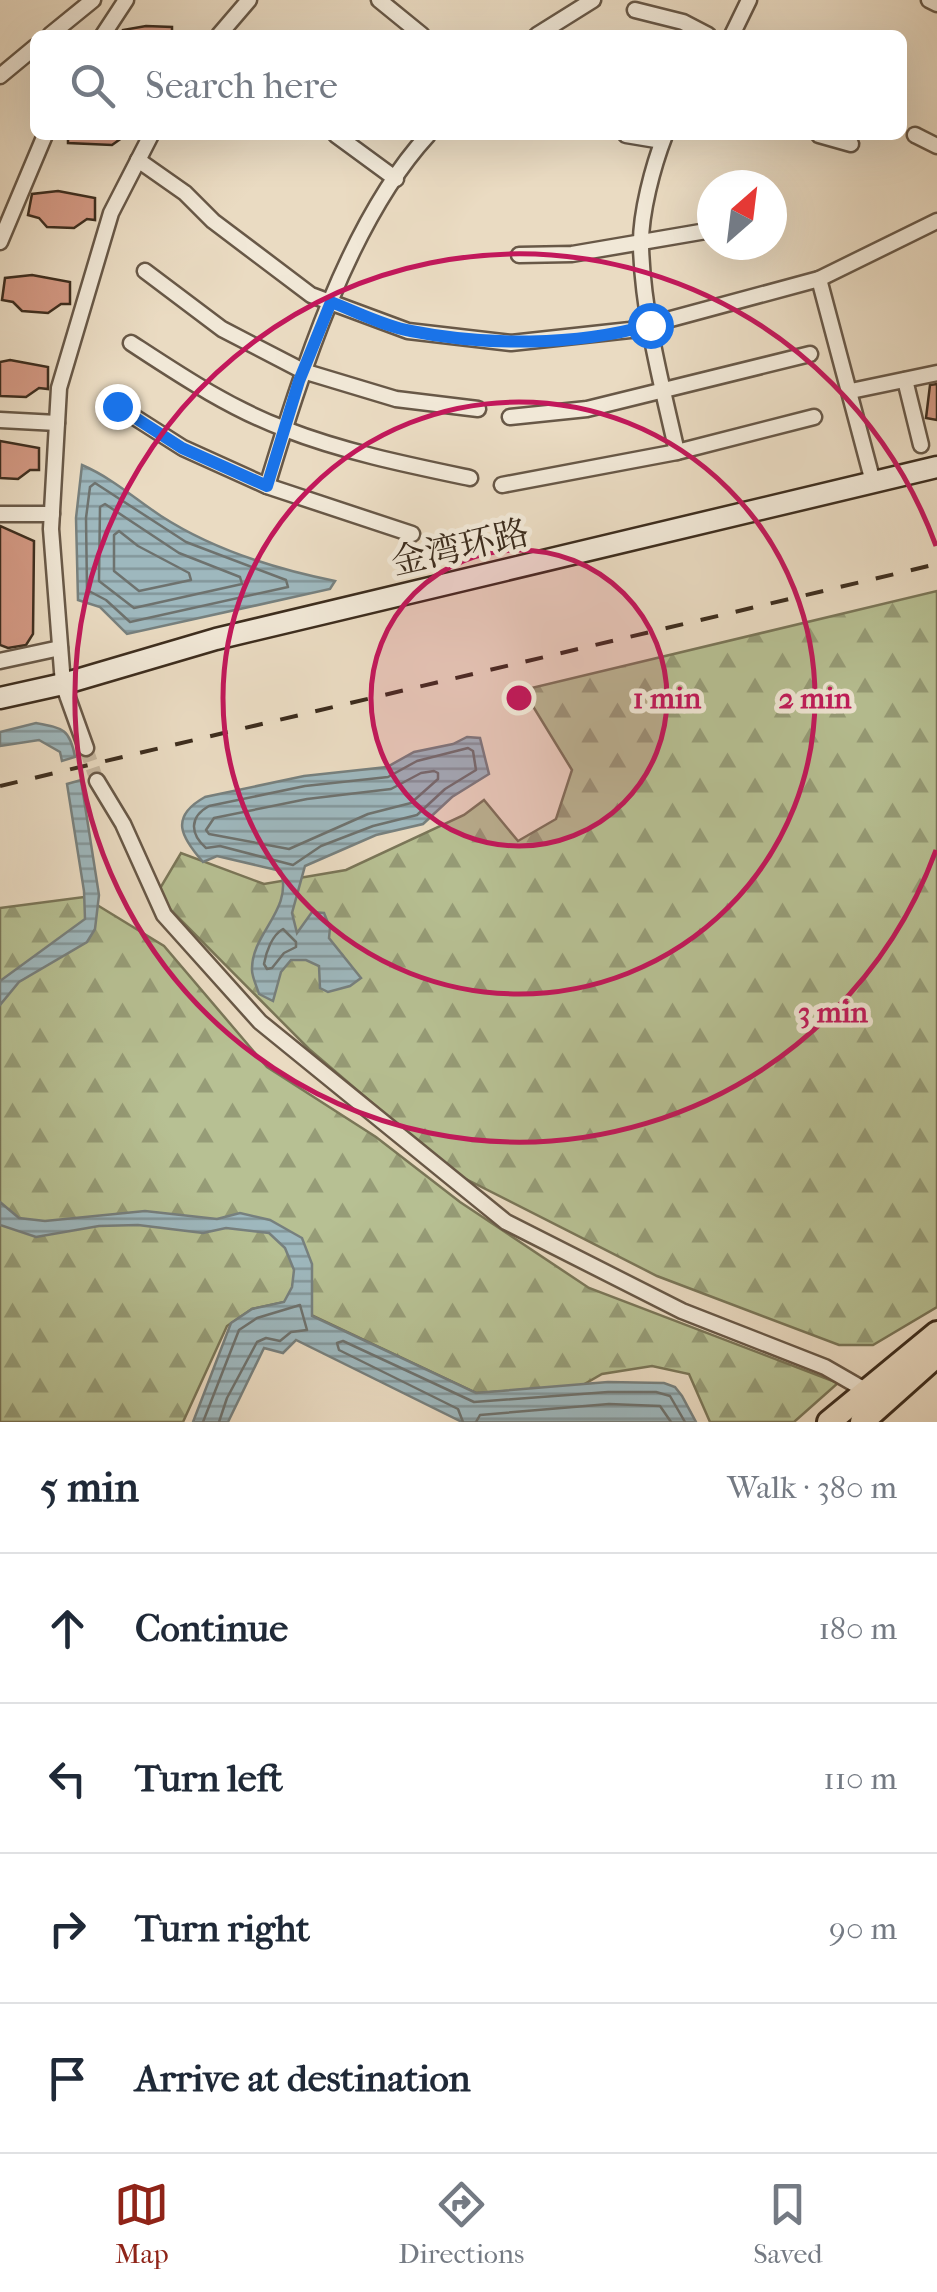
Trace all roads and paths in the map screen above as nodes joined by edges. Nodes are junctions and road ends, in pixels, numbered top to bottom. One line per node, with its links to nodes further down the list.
1 (93, 0): 10 (street)
2 (126, 0): 11 (street)
3 (249, 0): 12 (street)
4 (380, 0): 13 (street)
5 (750, 0): 16 (street)
6 (929, 0): 8 (street)
7 (589, 1): 14 (street)
8 (937, 4)
9 (636, 10): 15 (street)
10 (56, 30)
11 (106, 30)
12 (223, 30)
13 (416, 30)
14 (545, 30)
15 (698, 30)
16 (735, 30)
17 (30, 51): 18 (street)
18 (0, 76)
19 (915, 136): 27 (street)
20 (43, 140): 32 (street)
21 (148, 140): 28 (street)
22 (343, 140): 29 (street)
23 (424, 140): 29 (street)
24 (662, 140): 33 (street)
25 (837, 140): 26 (street)
26 (851, 144)
27 (937, 146)
28 (138, 160): 37 (street); 51 (street)
29 (396, 179): 37 (street)
30 (937, 221): 36 (street)
31 (697, 233): 33 (street)
32 (0, 242)
33 (640, 244): 34 (street); 38 (street)
34 (519, 255)
35 (145, 271): 41 (street)
36 (819, 279): 38 (street); 45 (street)
37 (331, 302): 38 (street); 41 (street)
38 (650, 325): 44 (street)
39 (130, 343): 52 (street)
40 (810, 354): 44 (street)
41 (303, 371): 47 (street); 52 (street)
42 (937, 374): 43 (street)
43 (905, 380): 45 (street); 53 (street)
44 (664, 392): 48 (street); 54 (street)
45 (851, 392): 57 (street)
46 (117, 406): 59 (street)
47 (478, 409)
48 (510, 416)
49 (814, 417): 54 (street)
50 (0, 420): 51 (street)
51 (56, 424): 61 (street)
52 (284, 429): 56 (street); 59 (street)
53 (920, 445)
54 (676, 452): 58 (street)
55 (937, 467): 57 (main road, 金湾环路)
56 (470, 478)
57 (873, 482): 65 (main road, 金湾环路)
58 (502, 485)
59 (267, 486): 62 (street)
60 (0, 514): 61 (street)
61 (52, 514): 63 (street)
62 (412, 534)
63 (60, 648): 64 (street); 65 (street)
64 (0, 661)
65 (63, 684): 66 (main road, 金湾环路); 67 (street)
66 (0, 698)
67 (86, 748)
68 (97, 781): 71 (street)
69 (937, 1333): 71 (main road)
70 (937, 1355): 73 (main road)
71 (865, 1390): 72 (main road)
72 (829, 1422)
73 (862, 1422)

